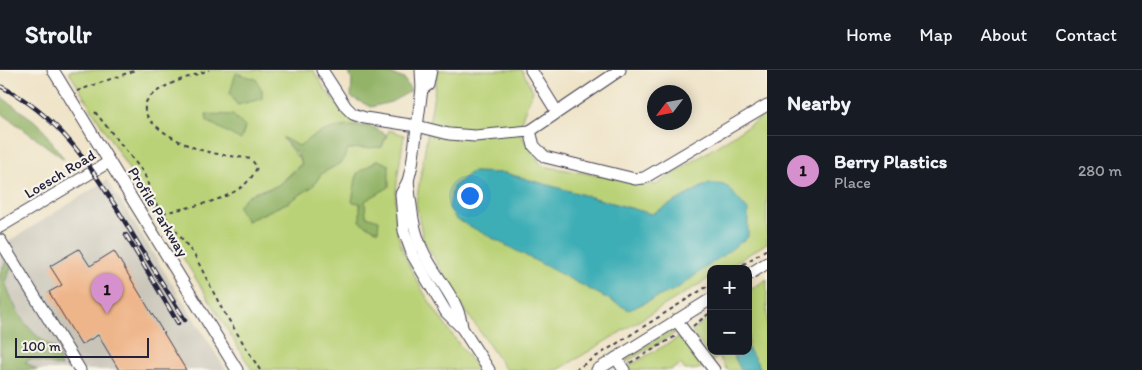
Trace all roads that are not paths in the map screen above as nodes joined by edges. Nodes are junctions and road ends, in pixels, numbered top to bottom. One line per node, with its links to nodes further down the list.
1 (53, 70): 12 (street, Profile Parkway)
2 (322, 70): 10 (street)
3 (421, 70): 7 (street)
4 (431, 70): 7 (street)
5 (531, 70): 9 (street)
6 (620, 70): 9 (street)
7 (422, 89): 10 (street)
8 (767, 105): 11 (street)
9 (557, 112): 11 (street)
10 (416, 126): 11 (street); 22 (street)
11 (530, 131)
12 (109, 162): 13 (street, Loesch Road); 21 (street, Profile Parkway)
13 (0, 227)
14 (0, 240): 20 (street)
15 (767, 263): 16 (street)
16 (752, 272)
17 (707, 301): 18 (street)
18 (676, 320): 19 (street); 24 (street)
19 (620, 365): 23 (street)
20 (80, 370)
21 (237, 370)
22 (489, 370)
23 (596, 370)
24 (714, 370)

